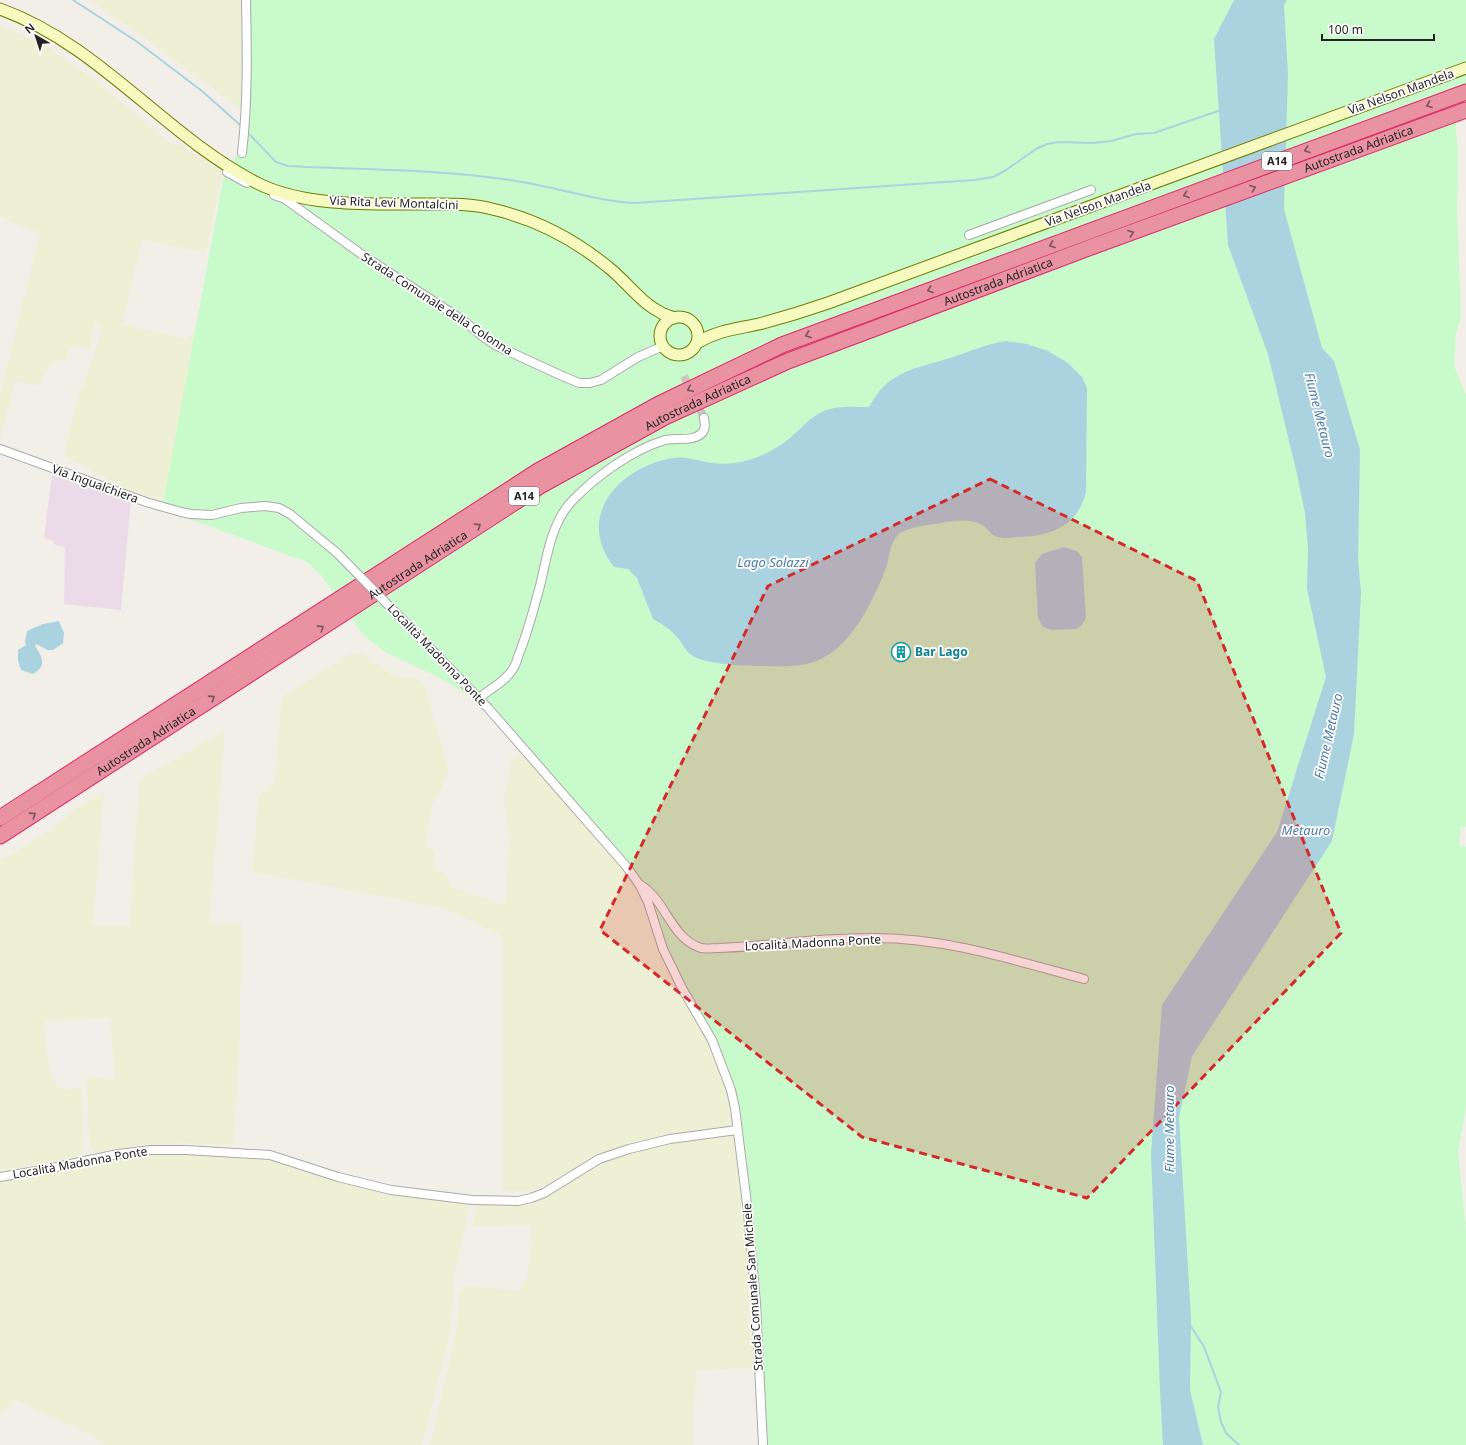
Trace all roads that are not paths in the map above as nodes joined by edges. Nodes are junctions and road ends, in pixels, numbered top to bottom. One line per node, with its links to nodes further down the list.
1 (246, 0): 6 (street)
2 (0, 9): 10 (main road, Via Rita Levi Montalcini)
3 (1466, 68): 14 (main road, Via Nelson Mandela)
4 (1466, 92): 21 (highway, Autostrada Adriatica / A14, one-way to 21)
5 (1466, 110): 22 (highway, Autostrada Adriatica / A14, one-way to 5)
6 (242, 153)
7 (227, 172): 16 (street, Strada Comunale della Colonna)
8 (1091, 190): 9 (street)
9 (969, 235)
10 (648, 304): 11 (main road, Via Rita Levi Montalcini); 13 (main road, Via Rita Levi Montalcini)
11 (674, 318): 12 (main road); 13 (main road)
12 (695, 325): 14 (main road, Via Nelson Mandela); 15 (main road)
13 (661, 330): 16 (main road)
14 (726, 330): 15 (main road, Via Nelson Mandela)
15 (697, 343): 16 (main road)
16 (663, 346)
17 (704, 418): 20 (street)
18 (0, 449): 19 (street, Via Ingualchiera)
19 (191, 514): 20 (street, Località Madonna Ponte, bridge)
20 (479, 698): 23 (street, Località Madonna Ponte)
21 (0, 818)
22 (0, 836)
23 (639, 884): 24 (street, Località Madonna Ponte); 25 (street, Località Madonna Ponte)
24 (1084, 979)
25 (737, 1130): 26 (street, Località Madonna Ponte); 27 (street, Strada Comunale San Michele)
26 (0, 1177)
27 (763, 1445)

